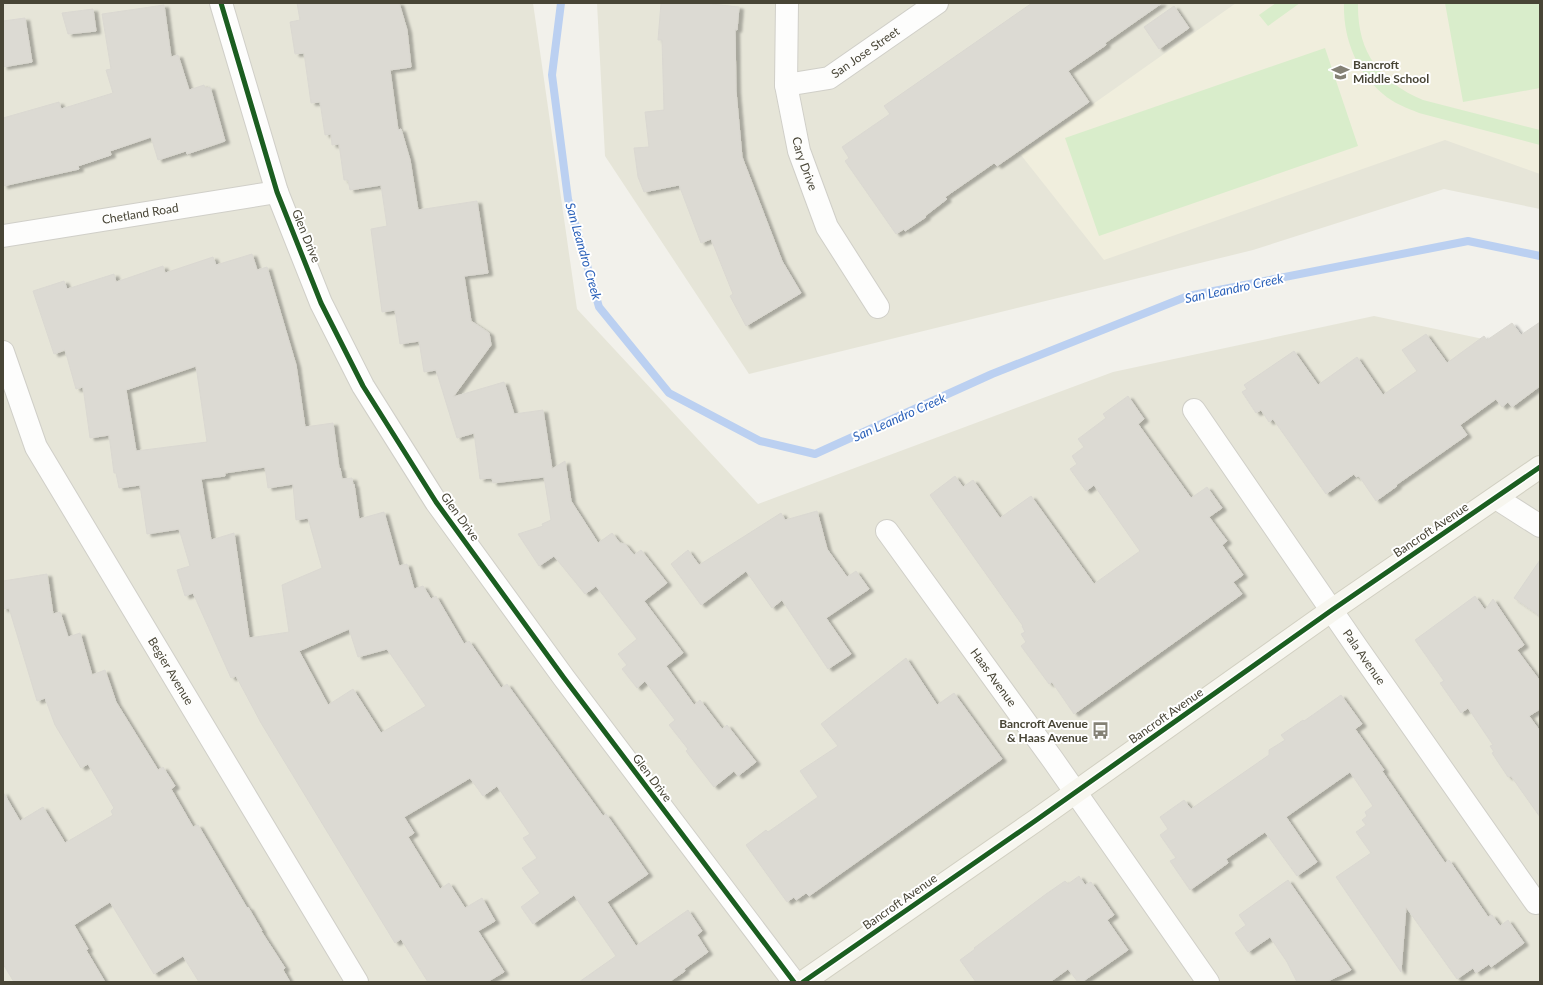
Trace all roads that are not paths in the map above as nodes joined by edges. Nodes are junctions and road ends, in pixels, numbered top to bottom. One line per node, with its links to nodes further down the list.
1 (221, 3): 5 (street, Glen Drive)
2 (787, 3): 4 (street, Cary Drive)
3 (937, 3): 4 (street, San Jose Street)
4 (786, 85): 7 (street, Cary Drive)
5 (277, 192): 6 (street, Chetland Road); 18 (street, Glen Drive)
6 (3, 236)
7 (878, 307)
8 (3, 352): 17 (street, Begier Avenue)
9 (1194, 410): 14 (street, Pala Avenue)
10 (1540, 467): 11 (main road, Bancroft Avenue)
11 (1496, 498): 12 (street); 14 (main road, Bancroft Avenue)
12 (1540, 526)
13 (887, 532): 15 (street, Haas Avenue)
14 (1332, 610): 15 (main road, Bancroft Avenue); 16 (street, Pala Avenue)
15 (1075, 792): 19 (main road, Bancroft Avenue); 20 (street, Haas Avenue)
16 (1536, 903)
17 (357, 982)
18 (794, 982)
19 (803, 982)
20 (1208, 982)

